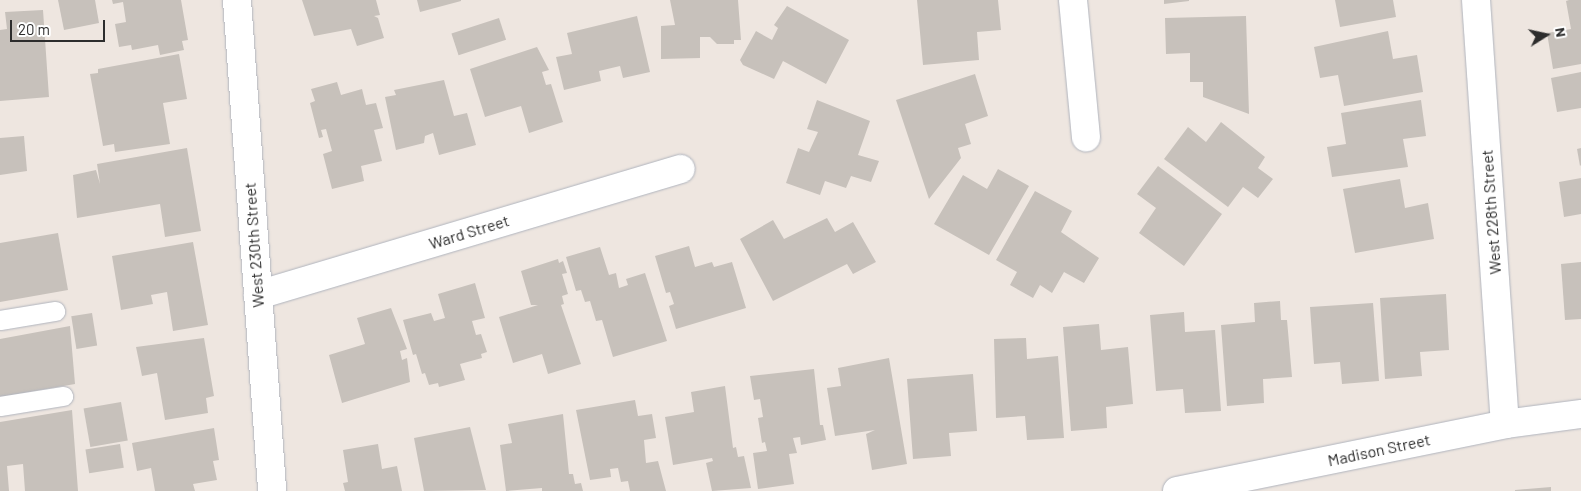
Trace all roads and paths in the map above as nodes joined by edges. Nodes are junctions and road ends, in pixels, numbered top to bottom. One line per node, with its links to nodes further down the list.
1 (237, 0): 6 (street, West 230th Street)
2 (1073, 0): 4 (street)
3 (1476, 0): 12 (street, West 228th Street)
4 (1086, 137)
5 (681, 169): 6 (street, Ward Street)
6 (258, 295): 14 (street, West 230th Street)
7 (55, 310): 8 (lane)
8 (0, 320)
9 (63, 396): 10 (lane)
10 (0, 406)
11 (1581, 414): 12 (street, Madison Street)
12 (1505, 424): 13 (street, Madison Street)
13 (1245, 484): 15 (street, Madison Street)
14 (272, 491)
15 (1177, 491)

